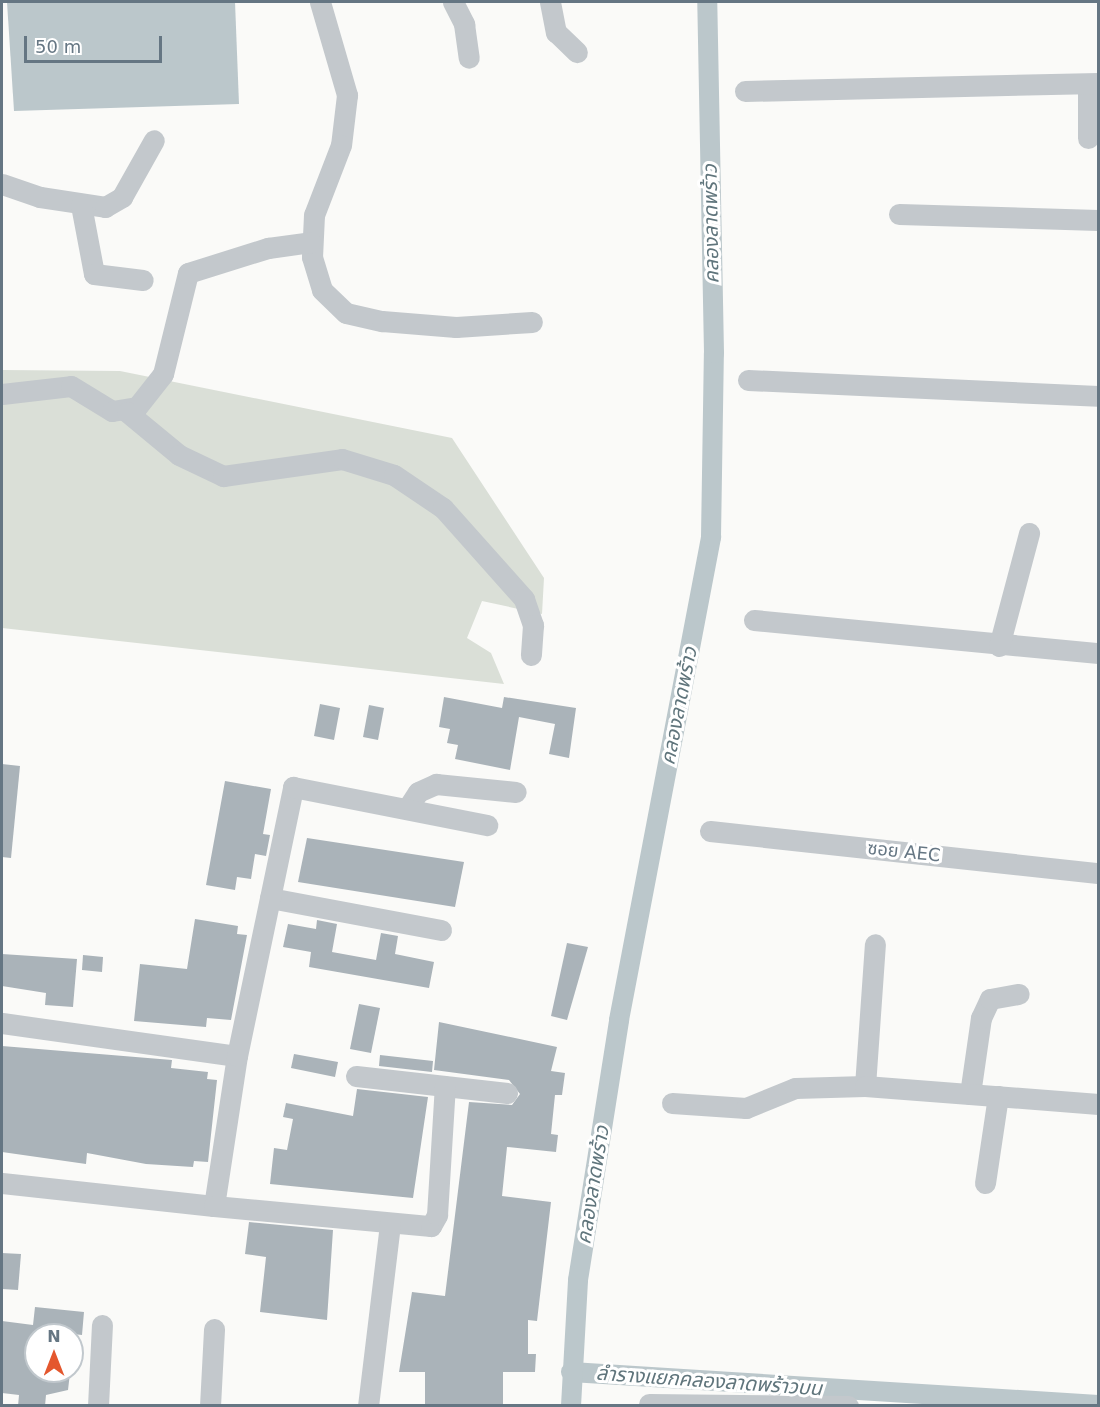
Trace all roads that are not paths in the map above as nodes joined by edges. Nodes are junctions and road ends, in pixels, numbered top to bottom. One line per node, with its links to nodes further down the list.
1 (320, 2): 14 (street)
2 (453, 2): 5 (street)
3 (550, 2): 4 (street)
4 (577, 52)
5 (469, 58)
6 (1093, 83): 7 (street); 8 (street)
7 (745, 91)
8 (1088, 138)
9 (154, 140): 11 (street)
10 (2, 184): 11 (street)
11 (81, 205): 15 (street)
12 (899, 214): 13 (street)
13 (1098, 220)
14 (311, 242): 16 (street); 20 (street)
15 (143, 280)
16 (532, 322)
17 (748, 380): 19 (street)
18 (2, 394): 20 (street)
19 (1098, 396)
20 (127, 412): 25 (street)
21 (1029, 533): 23 (street)
22 (754, 620): 23 (street)
23 (999, 645): 24 (street)
24 (1098, 653)
25 (531, 655)
26 (516, 792): 27 (street)
27 (407, 809): 28 (street); 31 (street)
28 (487, 825)
29 (710, 831): 30 (street, ซอย AEC)
30 (1098, 873)
31 (270, 898): 32 (street); 36 (street)
32 (441, 930)
33 (875, 944): 39 (street)
34 (1019, 994): 41 (street)
35 (2, 1023): 36 (street)
36 (237, 1056): 47 (street)
37 (356, 1076): 38 (street)
38 (445, 1086): 40 (street); 48 (street)
39 (865, 1086): 41 (street); 43 (street)
40 (507, 1093)
41 (970, 1094): 42 (street)
42 (998, 1096): 44 (street); 46 (street)
43 (672, 1103)
44 (1098, 1104)
45 (2, 1183): 47 (street)
46 (985, 1183)
47 (214, 1206): 48 (street)
48 (390, 1224): 54 (street)
49 (102, 1325): 52 (street)
50 (214, 1329): 53 (street)
51 (649, 1404): 55 (street)
52 (98, 1406)
53 (210, 1406)
54 (368, 1406)
55 (848, 1406)

